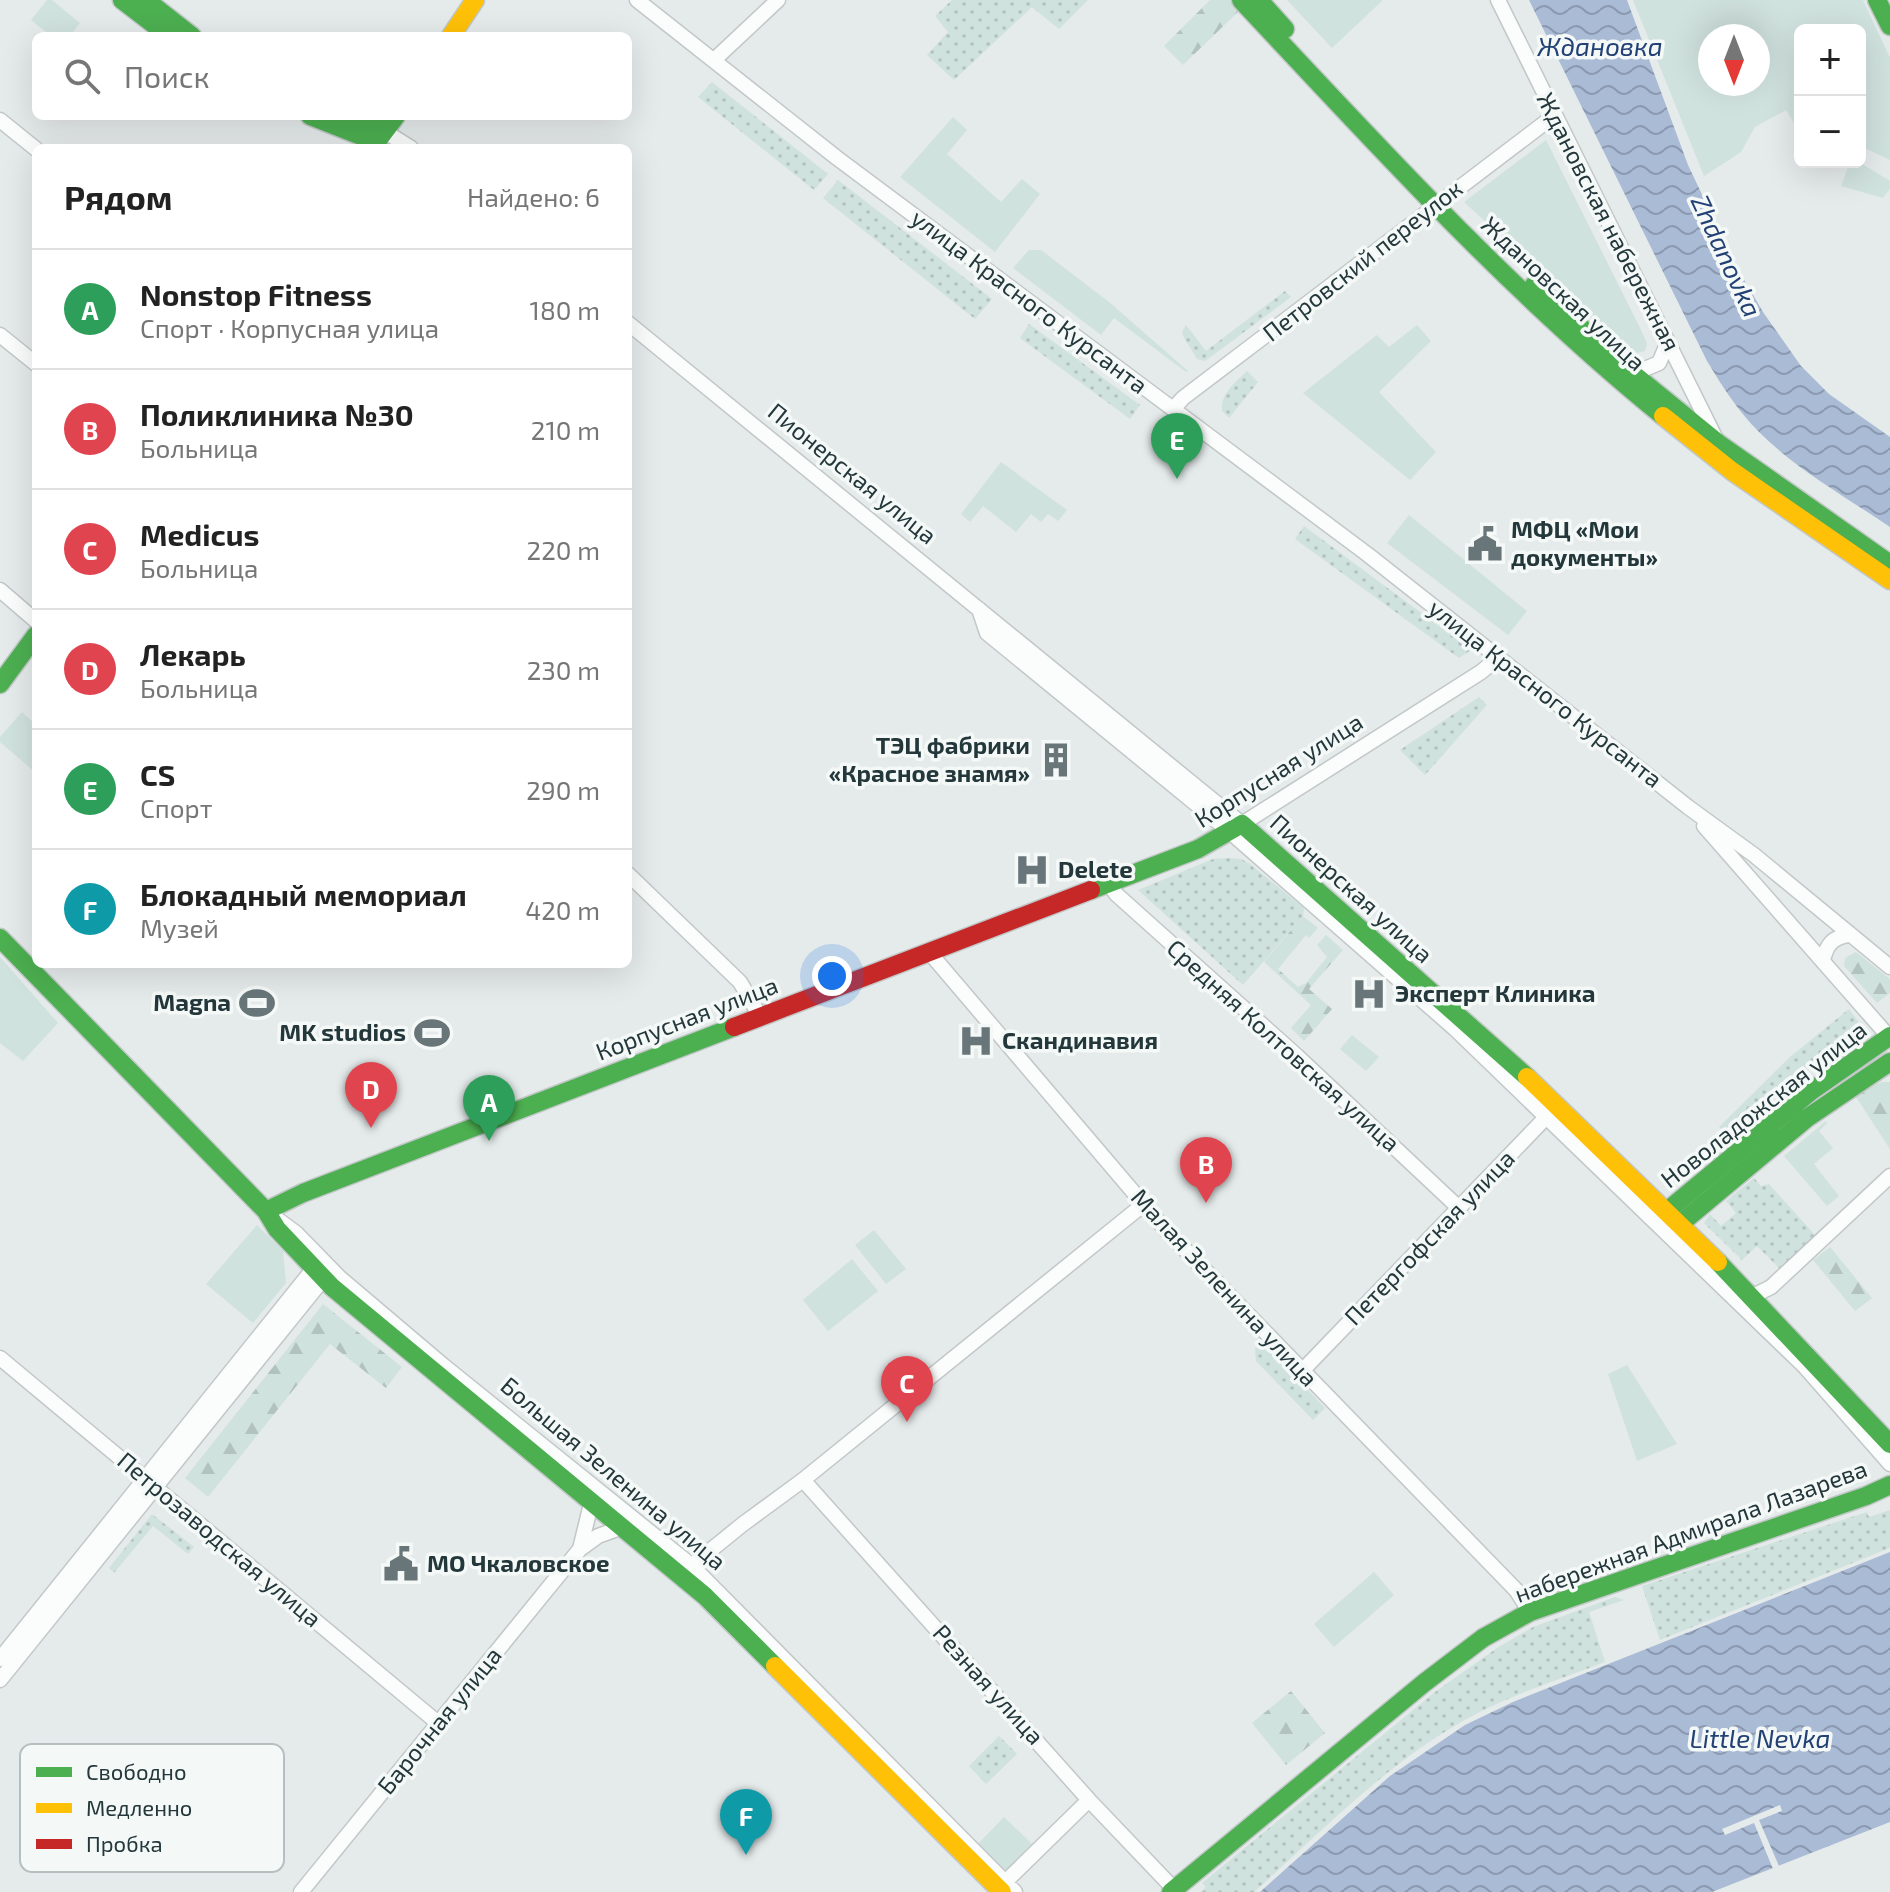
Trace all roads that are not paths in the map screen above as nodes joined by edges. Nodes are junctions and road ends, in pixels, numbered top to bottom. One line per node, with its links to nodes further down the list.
1 (122, 0): 11 (main road)
2 (146, 0): 12 (main road)
3 (475, 0): 13 (main road)
4 (637, 0): 14 (street, улица Красного Курсанта)
5 (778, 0): 14 (street)
6 (1241, 0): 22 (main road, Ждановская улица)
7 (1259, 0): 22 (main road, Ждановская улица)
8 (1498, 0): 15 (street, Ждановская набережная)
9 (1877, 0): 10 (main road)
10 (1890, 26)
11 (164, 32)
12 (187, 32)
13 (454, 32)
14 (714, 60): 30 (street, улица Красного Курсанта)
15 (1555, 115): 22 (street, Петровский переулок); 26 (street, Ждановская набережная)
16 (0, 120): 21 (street)
17 (321, 120): 20 (main road)
18 (353, 120): 20 (main road)
19 (394, 120): 20 (main road)
20 (380, 142)
21 (32, 146)
22 (1437, 203): 29 (main road, Ждановская улица); 30 (street, Петровский переулок); 33 (main road, Ждановская улица)
23 (632, 326): 27 (street, Пионерская улица)
24 (0, 335): 28 (street)
25 (633, 337): 27 (street)
26 (1668, 342): 29 (street); 31 (street, Ждановская набережная)
27 (659, 348): 35 (street, Пионерская улица)
28 (32, 361)
29 (1627, 369): 31 (main road, Ждановская улица)
30 (1173, 409): 38 (street, улица Красного Курсанта)
31 (1718, 443): 32 (main road, Ждановская улица)
32 (1890, 564)
33 (1890, 580)
34 (0, 590): 36 (street)
35 (979, 609): 41 (street, Пионерская улица); 41 (street, Пионерская улица)
36 (32, 618)
37 (32, 640): 39 (main road)
38 (1499, 657): 40 (street, улица Красного Курсанта); 41 (street, Корпусная улица)
39 (0, 684)
40 (1688, 807): 44 (street, улица Красного Курсанта); 47 (street, улица Красного Курсанта)
41 (1236, 827): 43 (main road, Корпусная улица); 52 (main road, Пионерская улица)
42 (632, 878): 49 (street)
43 (1109, 884): 46 (main road, Корпусная улица); 55 (street, Средняя Колтовская улица)
44 (1849, 935): 47 (street); 48 (street, улица Красного Курсанта)
45 (0, 938): 56 (main road, Большая Зеленина улица)
46 (929, 952): 49 (main road, Корпусная улица); 54 (street, Малая Зеленина улица)
47 (1823, 960): 50 (street, улица Красного Курсанта)
48 (1890, 967)
49 (760, 1016): 56 (main road, Корпусная улица)
50 (1890, 1037): 57 (main road, Новоладожская улица)
51 (1890, 1062): 57 (main road, Новоладожская улица)
52 (1553, 1111): 55 (street, Петергофская улица); 57 (main road, Пионерская улица)
53 (1890, 1176): 59 (street)
54 (1144, 1204): 61 (street, Малая Зеленина улица); 64 (street)
55 (1459, 1208): 61 (street, Петергофская улица)
56 (266, 1211): 58 (main road, Большая Зеленина улица); 72 (street, Большая Зеленина улица)
57 (1670, 1222): 59 (main road, Пионерская улица); 63 (street, Пионерская улица)
58 (319, 1273): 65 (street); 69 (main road, Большая Зеленина улица)
59 (1751, 1297): 62 (main road, Пионерская улица)
60 (0, 1358): 65 (street, Петрозаводская улица)
61 (1302, 1371): 73 (street, Малая Зеленина улица)
62 (1890, 1444)
63 (1890, 1464)
64 (803, 1480): 72 (street); 77 (street, Резная улица)
65 (150, 1483): 74 (street); 75 (street); 76 (street, Петрозаводская улица)
66 (1890, 1485): 67 (main road, набережная Адмирала Лазарева)
67 (1866, 1496): 68 (main road); 73 (main road, набережная Адмирала Лазарева)
68 (1890, 1496)
69 (592, 1500): 70 (main road, Большая Зеленина улица); 71 (street, Барочная улица)
70 (623, 1527): 71 (street, Барочная улица); 72 (main road, Большая Зеленина улица)
71 (580, 1549): 76 (street, Барочная улица)
72 (686, 1570): 78 (main road, Большая Зеленина улица)
73 (1530, 1612): 79 (main road, набережная Адмирала Лазарева)
74 (0, 1659)
75 (0, 1680)
76 (438, 1723): 80 (street, Барочная улица)
77 (1089, 1800): 78 (street); 79 (street, Резная улица)
78 (1005, 1889)
79 (1172, 1891)
80 (301, 1892)

